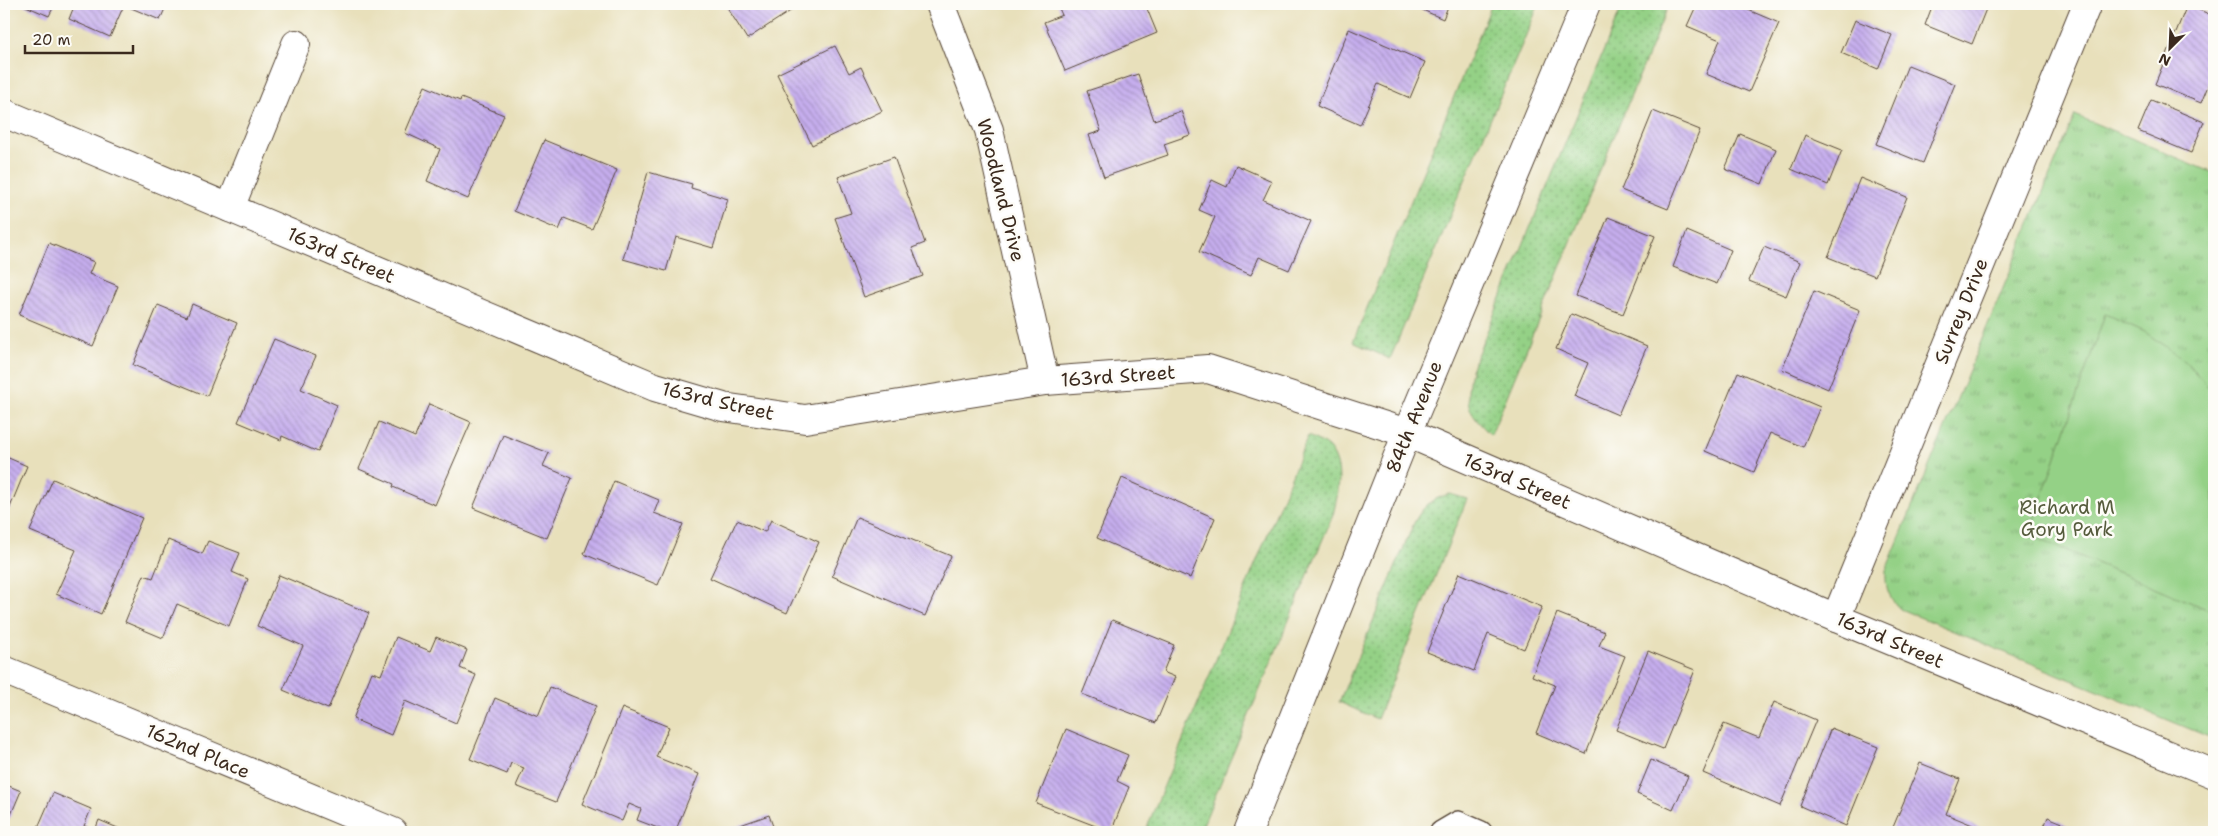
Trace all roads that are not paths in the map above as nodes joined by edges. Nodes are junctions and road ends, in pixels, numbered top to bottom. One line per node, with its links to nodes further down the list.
1 (940, 4): 7 (street, Woodland Drive)
2 (1586, 4): 8 (street, 84th Avenue)
3 (2087, 4): 9 (street, Surrey Drive)
4 (296, 44): 6 (street)
5 (4, 113): 6 (street, 163rd Street)
6 (230, 208): 7 (street, 163rd Street)
7 (1045, 381): 8 (street, 163rd Street)
8 (1407, 433): 9 (street, 163rd Street); 12 (street, 84th Avenue)
9 (1836, 618): 11 (street, 163rd Street)
10 (4, 670): 13 (street, 162nd Place)
11 (2214, 774)
12 (1253, 831)
13 (393, 832)
14 (1441, 832): 15 (lane)
15 (1481, 832)

